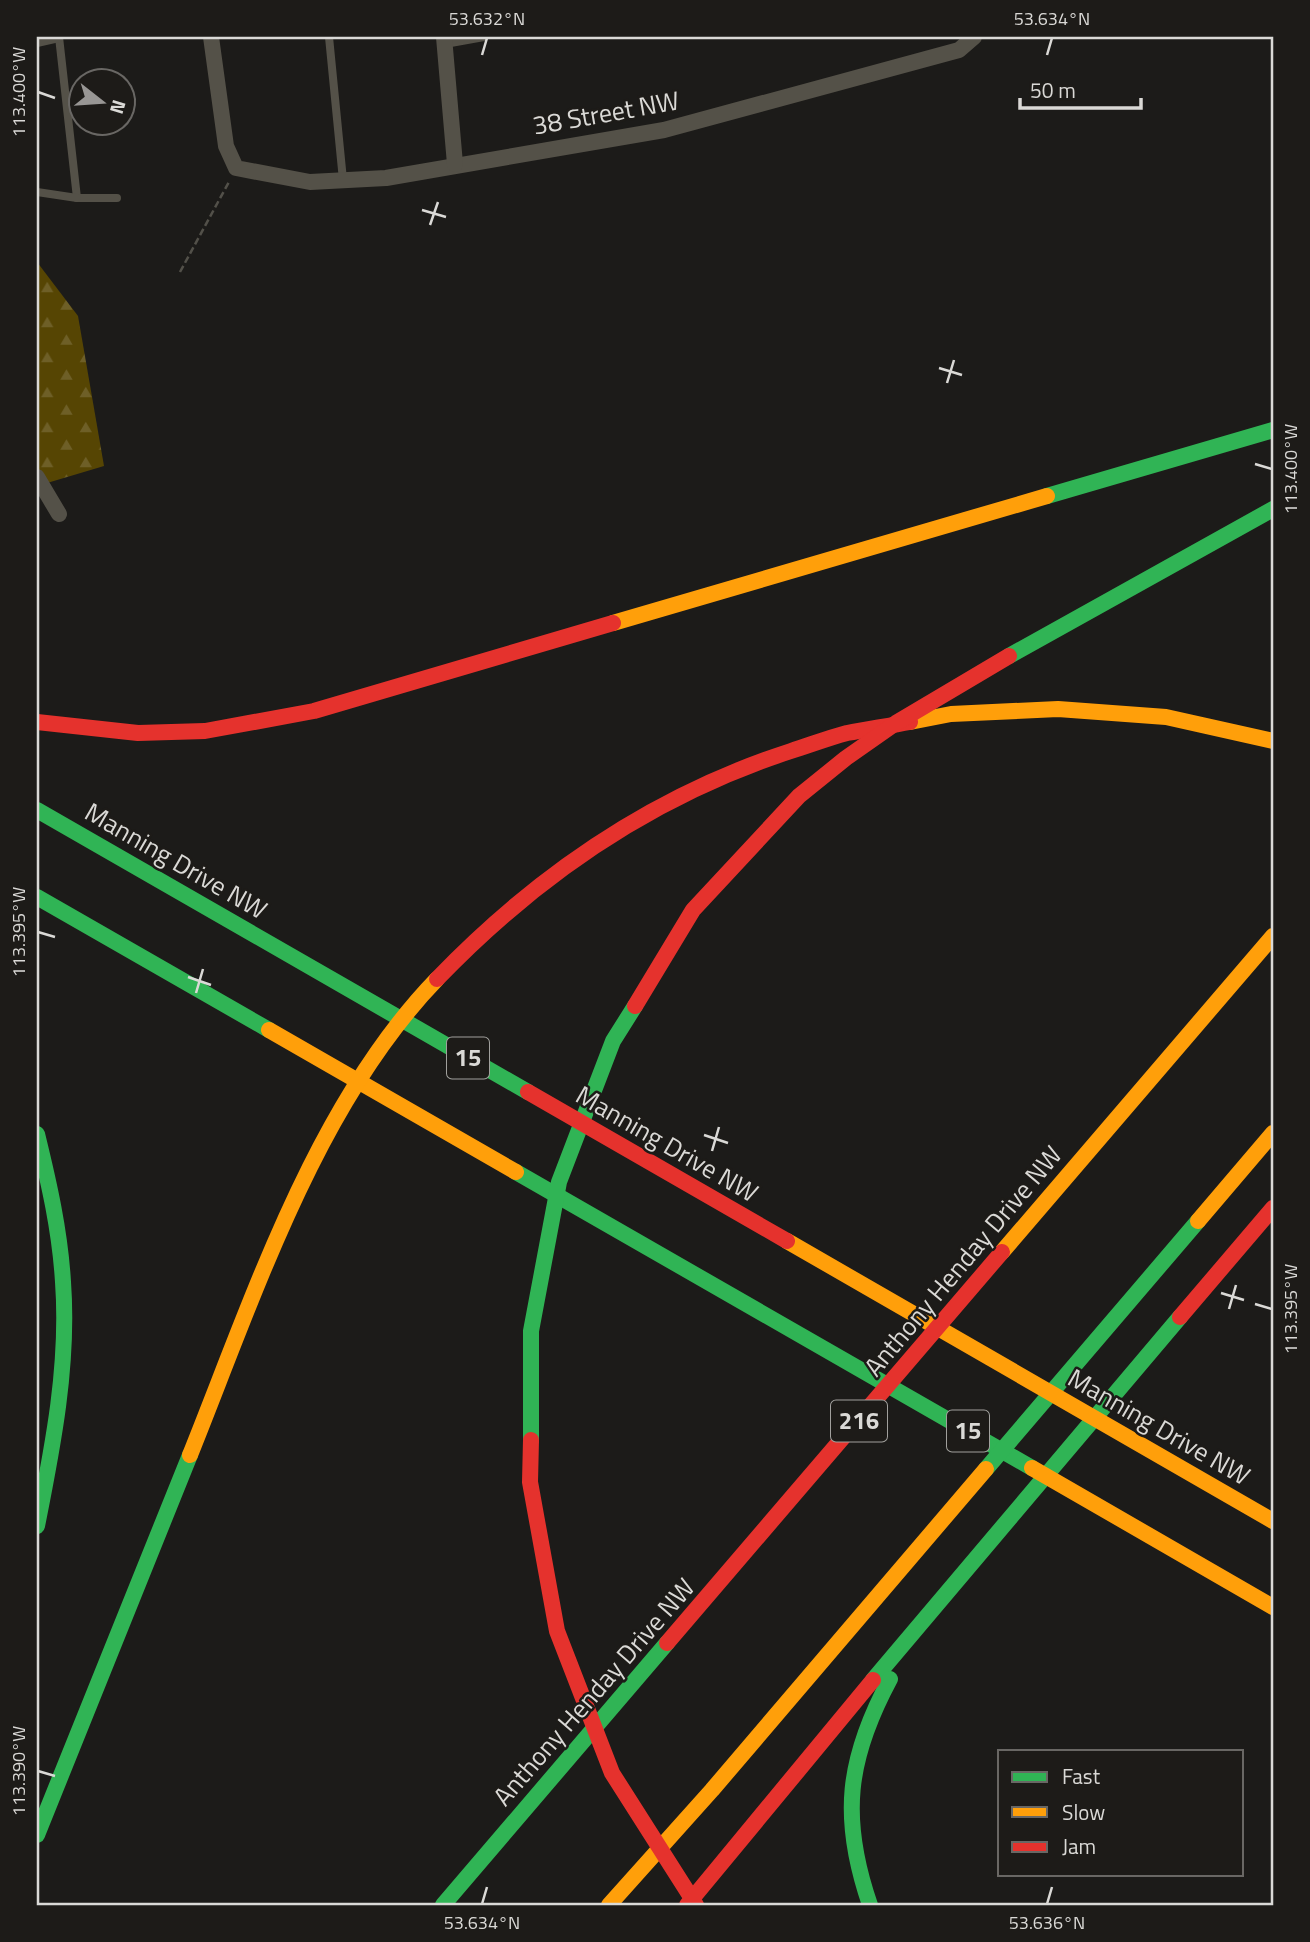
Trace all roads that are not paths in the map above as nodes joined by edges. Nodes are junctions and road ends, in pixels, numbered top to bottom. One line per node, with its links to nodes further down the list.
1 (59, 37): 7 (lane); 11 (lane)
2 (211, 37): 9 (street, 38 Street NW)
3 (329, 37): 9 (lane)
4 (484, 37): 6 (lane)
5 (974, 37): 8 (street, 38 Street NW)
6 (445, 40): 8 (street)
7 (37, 43)
8 (455, 164): 9 (street, 38 Street NW)
9 (343, 180)
10 (37, 192): 11 (lane)
11 (77, 198): 12 (lane)
12 (117, 198)
13 (1273, 430): 17 (highway)
14 (37, 477): 16 (street)
15 (1273, 509): 35 (highway)
16 (59, 514)
17 (37, 722)
18 (1273, 741): 31 (highway)
19 (37, 810): 25 (highway, Manning Drive NW / 15)
20 (37, 897): 27 (highway, 15)
21 (1273, 936): 32 (highway, Anthony Henday Drive NW / 216)
22 (1273, 1133): 33 (highway)
23 (37, 1134): 26 (highway)
24 (1273, 1210): 29 (highway)
25 (1273, 1521)
26 (37, 1526)
27 (1231, 1583): 28 (highway, 15); 30 (highway)
28 (1273, 1607)
29 (929, 1612): 34 (highway); 36 (highway)
30 (1273, 1617)
31 (37, 1835)
32 (443, 1905)
33 (609, 1905)
34 (687, 1905)
35 (696, 1905)
36 (870, 1905)

